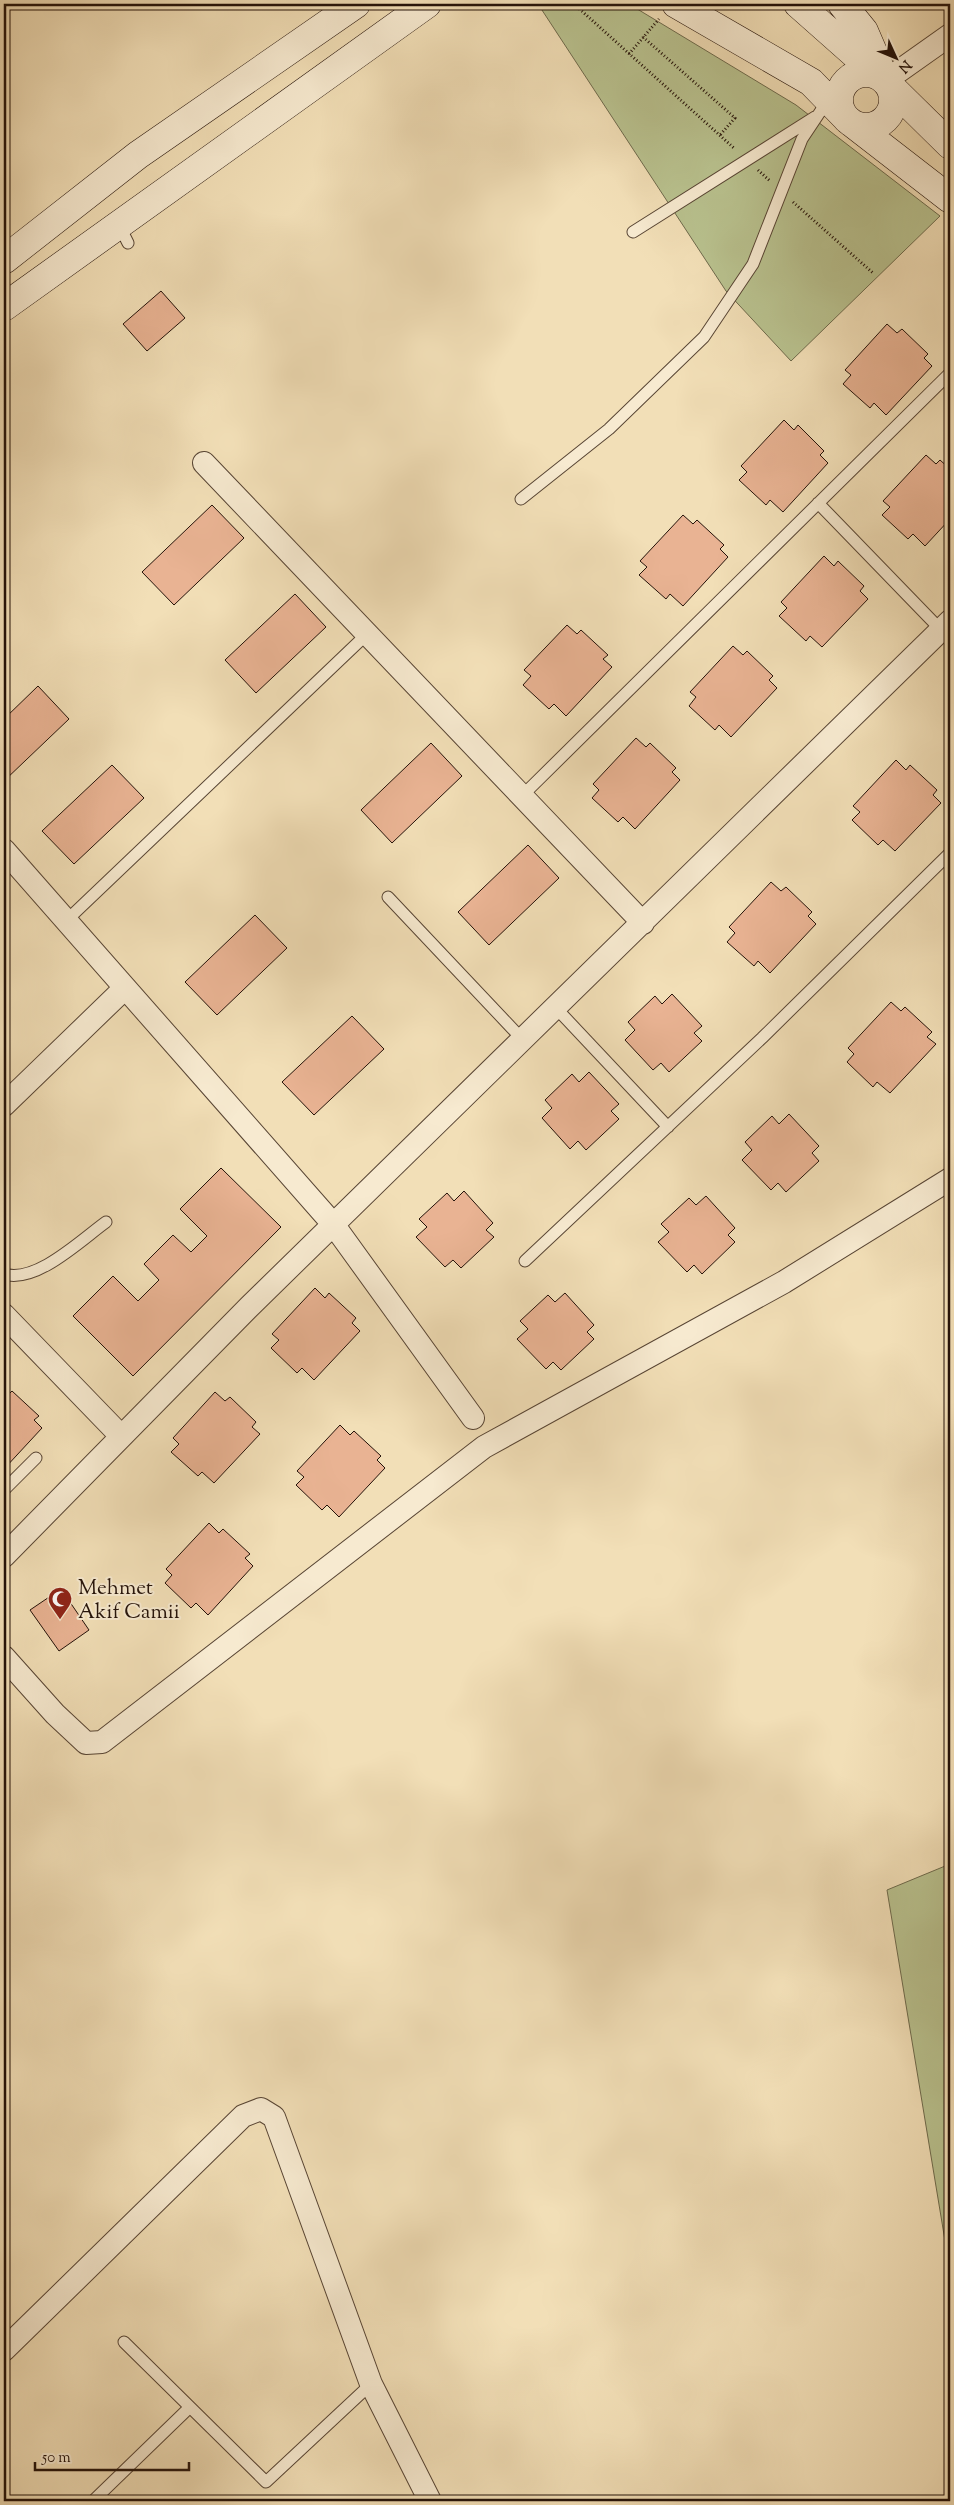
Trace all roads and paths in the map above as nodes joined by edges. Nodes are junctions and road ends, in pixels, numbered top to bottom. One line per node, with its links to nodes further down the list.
1 (356, 4): 19 (main road)
2 (426, 4): 21 (main road)
3 (574, 4): 9 (path)
4 (798, 4): 10 (main road)
5 (842, 4): 10 (main road)
6 (668, 10): 8 (path); 11 (main road)
7 (950, 35): 10 (street)
8 (643, 37): 9 (path); 13 (path)
9 (629, 54): 13 (path)
10 (885, 81): 12 (main road); 12 (main road); 14 (main road)
11 (824, 107): 12 (main road); 15 (lane); 16 (lane)
12 (848, 120): 17 (main road)
13 (720, 135): 15 (path)
14 (950, 145)
15 (747, 160): 16 (path); 18 (lane)
16 (781, 191): 20 (path); 24 (lane)
17 (950, 199)
18 (633, 232)
19 (4, 260)
20 (873, 273)
21 (4, 306)
22 (950, 373): 25 (lane)
23 (204, 463): 27 (street)
24 (521, 499)
25 (818, 503): 26 (lane); 28 (lane)
26 (946, 625): 33 (street)
27 (367, 634): 28 (street); 32 (lane)
28 (522, 796): 33 (street)
29 (4, 850): 32 (street)
30 (950, 853): 38 (lane)
31 (388, 897): 36 (lane)
32 (66, 921): 34 (street)
33 (643, 923): 35 (street)
34 (125, 988): 37 (street); 41 (street)
35 (556, 1008): 36 (street); 38 (lane)
36 (523, 1040): 41 (street)
37 (4, 1105)
38 (668, 1127): 42 (lane)
39 (950, 1179): 50 (street)
40 (106, 1222): 43 (lane)
41 (333, 1224): 45 (street); 46 (street)
42 (525, 1262)
43 (4, 1274)
44 (4, 1315): 46 (street)
45 (473, 1418)
46 (121, 1436): 49 (street)
47 (36, 1458): 48 (lane)
48 (4, 1490)
49 (4, 1556)
50 (4, 1657)
51 (124, 2342): 54 (lane)
52 (4, 2350): 53 (street)
53 (371, 2384): 54 (lane); 56 (street)
54 (190, 2408): 55 (lane)
55 (93, 2501)
56 (430, 2501)

